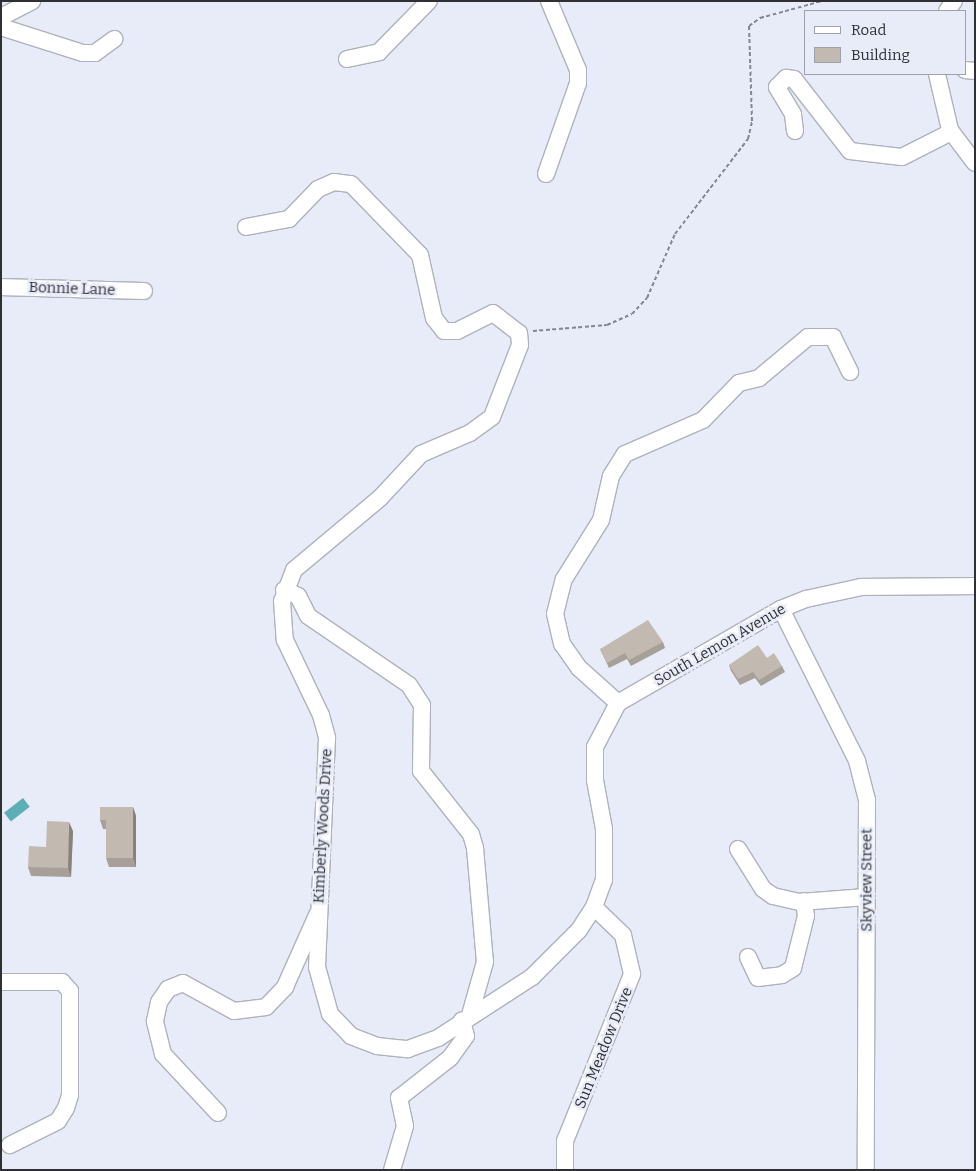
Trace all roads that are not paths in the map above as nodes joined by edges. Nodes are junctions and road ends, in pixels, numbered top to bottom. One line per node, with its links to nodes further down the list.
1 (32, 1): 4 (street)
2 (428, 1): 7 (street)
3 (549, 1): 12 (street)
4 (1, 17)
5 (1, 27): 6 (street)
6 (114, 39)
7 (347, 58)
8 (937, 75): 10 (street)
9 (795, 131): 10 (street)
10 (951, 132): 11 (street)
11 (975, 163)
12 (546, 174)
13 (246, 227): 18 (street, Kimberly Woods Drive)
14 (1, 287): 15 (street, Bonnie Lane)
15 (144, 291)
16 (850, 372): 20 (street)
17 (975, 586): 19 (street, South Lemon Avenue)
18 (284, 590): 25 (street, Kimberly Woods Drive); 28 (street)
19 (781, 609): 20 (street, South Lemon Avenue); 22 (street, Skyview Street)
20 (618, 703): 24 (street, Kimberly Woods Drive)
21 (738, 849): 23 (street)
22 (866, 897): 23 (street); 33 (street, Skyview Street)
23 (804, 901): 26 (street)
24 (594, 907): 28 (street, Kimberly Woods Drive); 32 (street, Sun Meadow Drive)
25 (318, 913): 28 (street, Kimberly Woods Drive); 29 (street)
26 (748, 957)
27 (1, 982): 30 (street)
28 (466, 1018): 31 (street)
29 (218, 1113)
30 (10, 1145)
31 (392, 1170)
32 (564, 1170)
33 (866, 1170)

